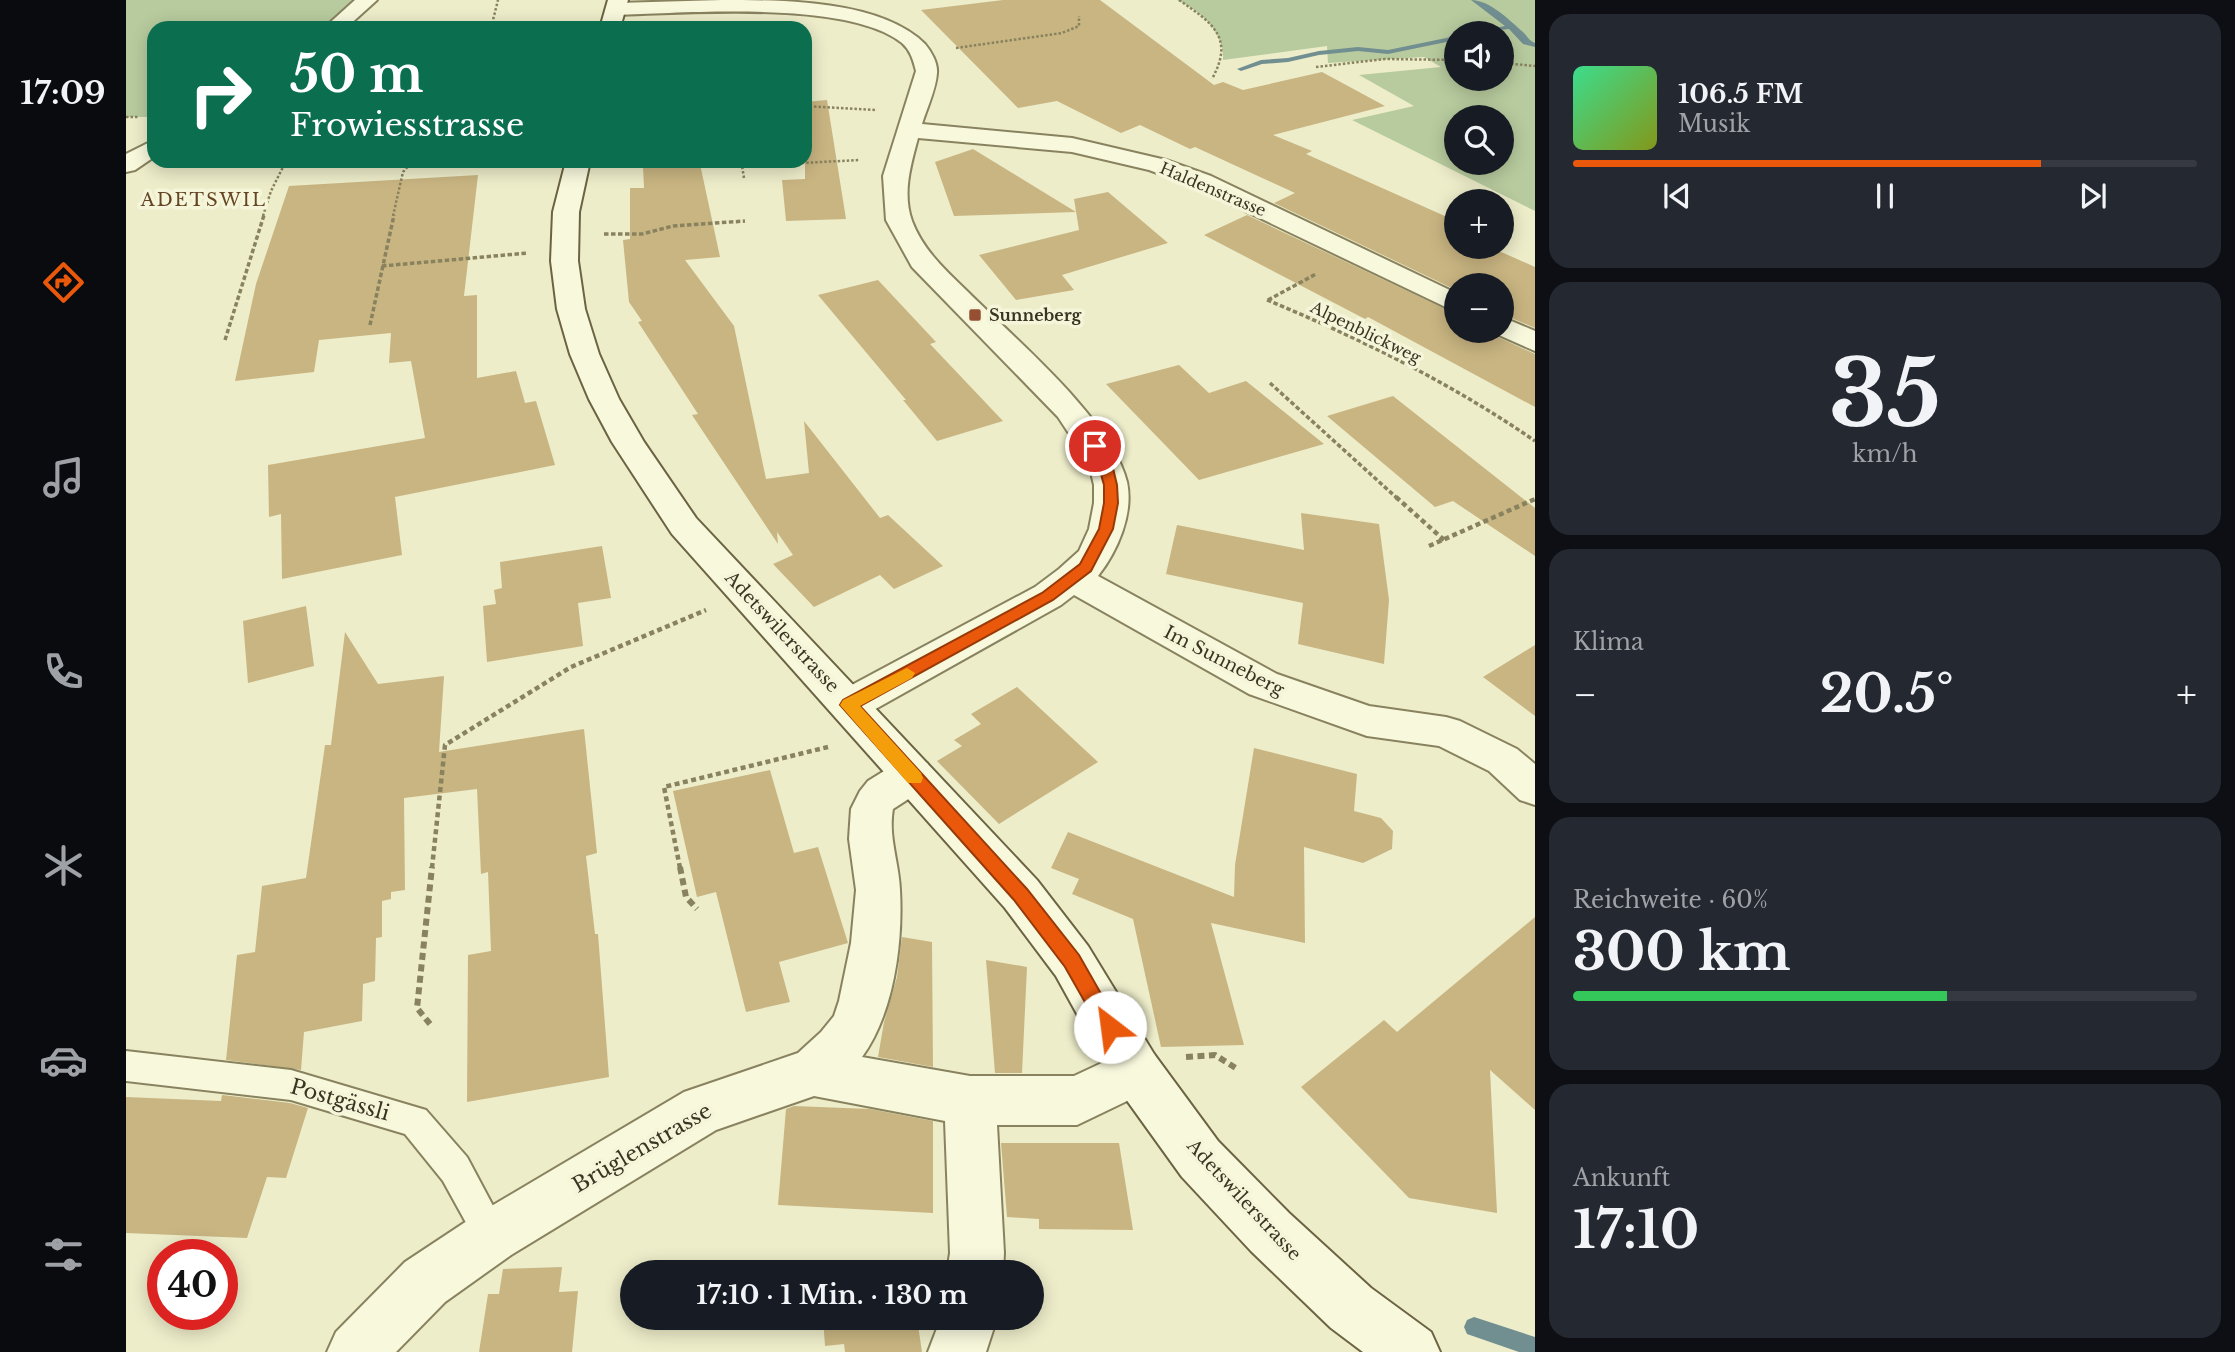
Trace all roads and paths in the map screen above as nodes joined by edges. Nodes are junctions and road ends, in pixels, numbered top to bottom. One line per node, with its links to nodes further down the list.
1 (367, 0): 7 (street)
2 (498, 0): 8 (path)
3 (1179, 0): 14 (path)
4 (786, 2): 5 (street); 9 (street)
5 (615, 12)
6 (1079, 16): 9 (path)
7 (342, 21)
8 (493, 21)
9 (923, 53): 16 (street)
10 (1444, 60): 13 (path)
11 (1514, 64): 12 (path)
12 (1535, 66)
13 (1316, 67)
14 (1212, 79)
15 (812, 108): 16 (path)
16 (909, 132): 18 (path); 28 (street, Haldenstrasse); 40 (street)
17 (147, 152): 19 (street)
18 (812, 164)
19 (126, 165)
20 (282, 168): 33 (path)
21 (406, 168): 29 (path)
22 (576, 168): 26 (street, Adetswilerstrasse)
23 (742, 168): 24 (path)
24 (744, 178)
25 (745, 221): 26 (path)
26 (565, 236): 42 (street, Adetswilerstrasse)
27 (530, 253): 29 (path)
28 (1354, 254): 30 (street, Haldenstrasse); 36 (path, Alpenblickweg)
29 (382, 266): 31 (path)
30 (1444, 298)
31 (370, 325)
32 (1514, 332): 34 (street)
33 (225, 340)
34 (1535, 342)
35 (1270, 383): 38 (path)
36 (1535, 441)
37 (1535, 499): 38 (path)
38 (1444, 540): 39 (path)
39 (1429, 546)
40 (1072, 578): 42 (street); 45 (street, Im Sunneberg)
41 (709, 609): 47 (path)
42 (849, 705): 44 (street, Adetswilerstrasse)
43 (832, 746): 46 (path)
44 (912, 775): 48 (street, Adetswilerstrasse); 51 (street)
45 (1535, 789)
46 (697, 909)
47 (430, 1024)
48 (1155, 1065): 50 (path); 52 (street, Brüglenstrasse); 58 (street, Adetswilerstrasse)
49 (126, 1066): 53 (lane, Postgässli)
50 (1238, 1070)
51 (814, 1072): 52 (street, Brüglenstrasse); 53 (street, Brüglenstrasse)
52 (970, 1101): 54 (street)
53 (492, 1236): 56 (street, Brüglenstrasse)
54 (976, 1260)
55 (965, 1330): 57 (street)
56 (356, 1352)
57 (957, 1352)
58 (1411, 1352)

